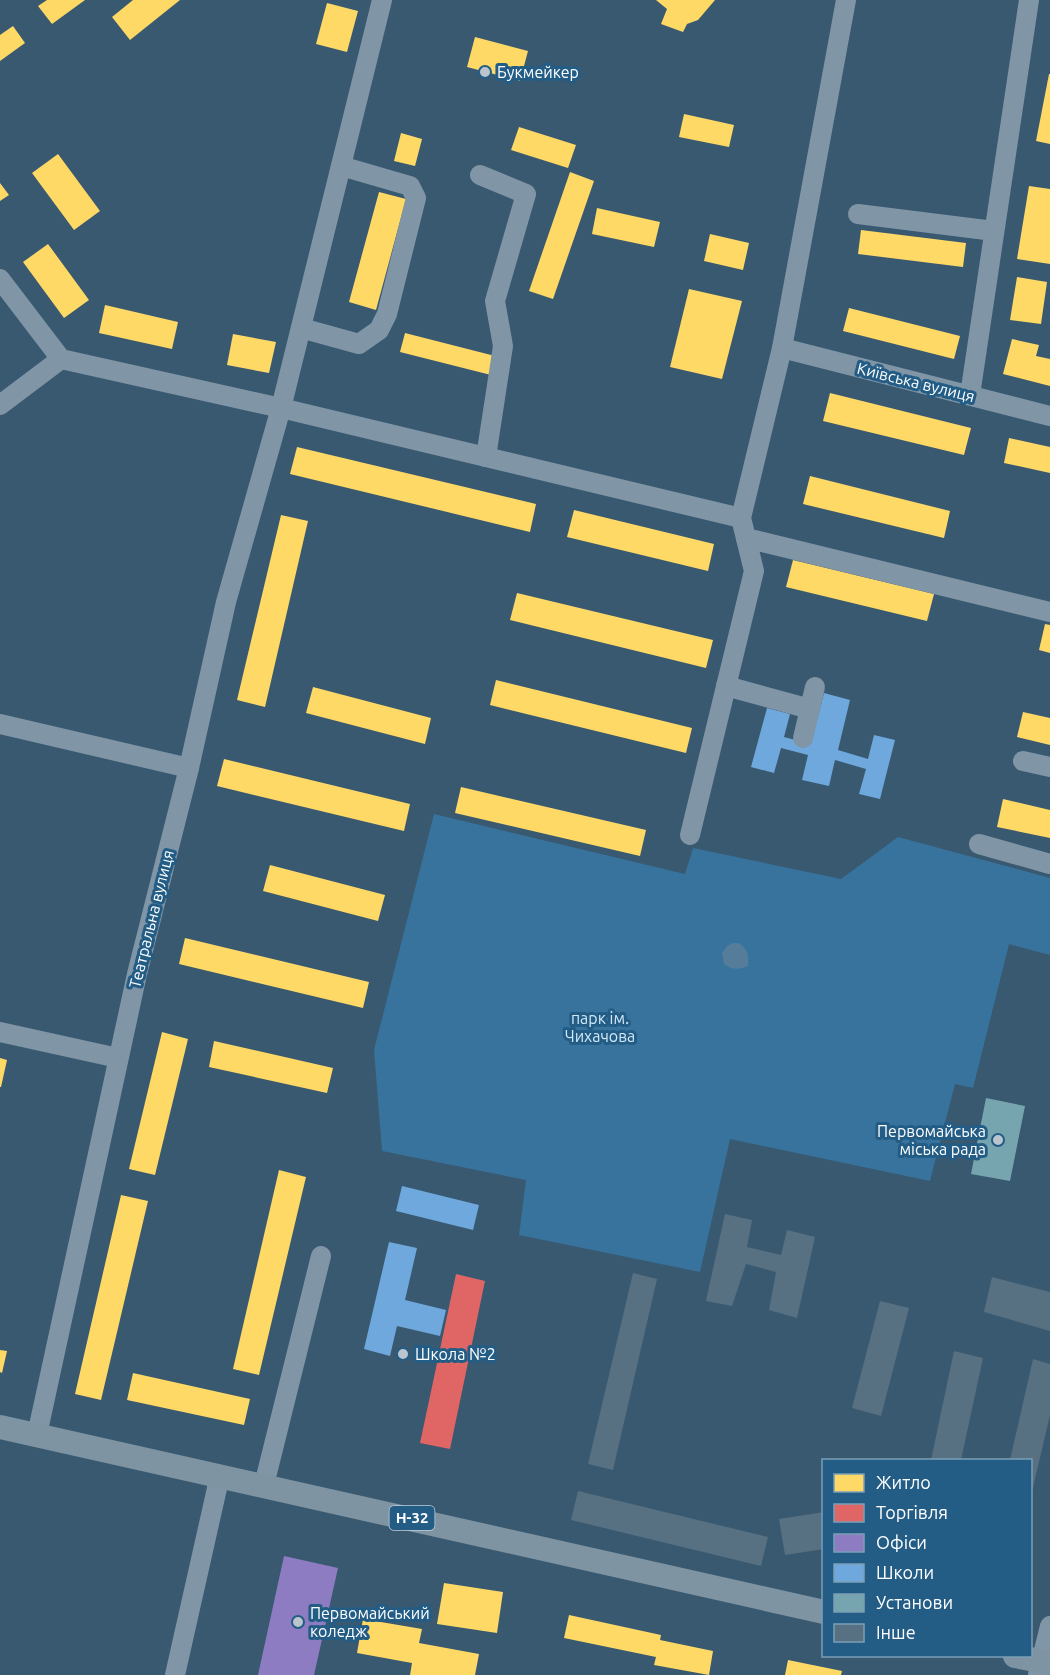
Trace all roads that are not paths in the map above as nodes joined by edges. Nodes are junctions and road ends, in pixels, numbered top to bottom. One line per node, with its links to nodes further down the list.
1 (382, 0): 4 (street, Театральна вулиця)
2 (846, 0): 10 (street)
3 (1029, 0): 7 (street)
4 (341, 166): 9 (street, Театральна вулиця); 9 (street)
5 (480, 175): 16 (street)
6 (858, 214): 7 (street)
7 (994, 231): 12 (street)
8 (0, 279): 11 (street)
9 (301, 328): 14 (street, Театральна вулиця)
10 (782, 348): 12 (street, Київська вулиця); 17 (street)
11 (61, 359): 13 (street); 14 (street)
12 (970, 395): 15 (street, Київська вулиця)
13 (0, 405)
14 (281, 408): 16 (street); 26 (street, Театральна вулиця)
15 (1050, 416)
16 (486, 457): 17 (street)
17 (744, 528): 18 (street); 19 (street)
18 (1050, 612)
19 (726, 686): 21 (street); 27 (street)
20 (815, 687): 21 (street)
21 (810, 709): 23 (street)
22 (0, 724): 26 (street)
23 (803, 738)
24 (1023, 761): 25 (street)
25 (1050, 767)
26 (189, 768): 31 (street, Театральна вулиця)
27 (690, 835)
28 (979, 844): 29 (street)
29 (1050, 864)
30 (0, 1032): 31 (street)
31 (118, 1058): 34 (street, Театральна вулиця)
32 (321, 1256): 36 (street)
33 (0, 1427): 34 (main road, Н-32)
34 (37, 1435): 35 (main road, Н-32)
35 (220, 1475): 36 (main road, Н-32); 41 (street)
36 (264, 1485): 37 (main road, Н-32)
37 (822, 1612)
38 (1050, 1626): 40 (street)
39 (1018, 1657): 40 (main road)
40 (1043, 1667)
41 (175, 1675)

